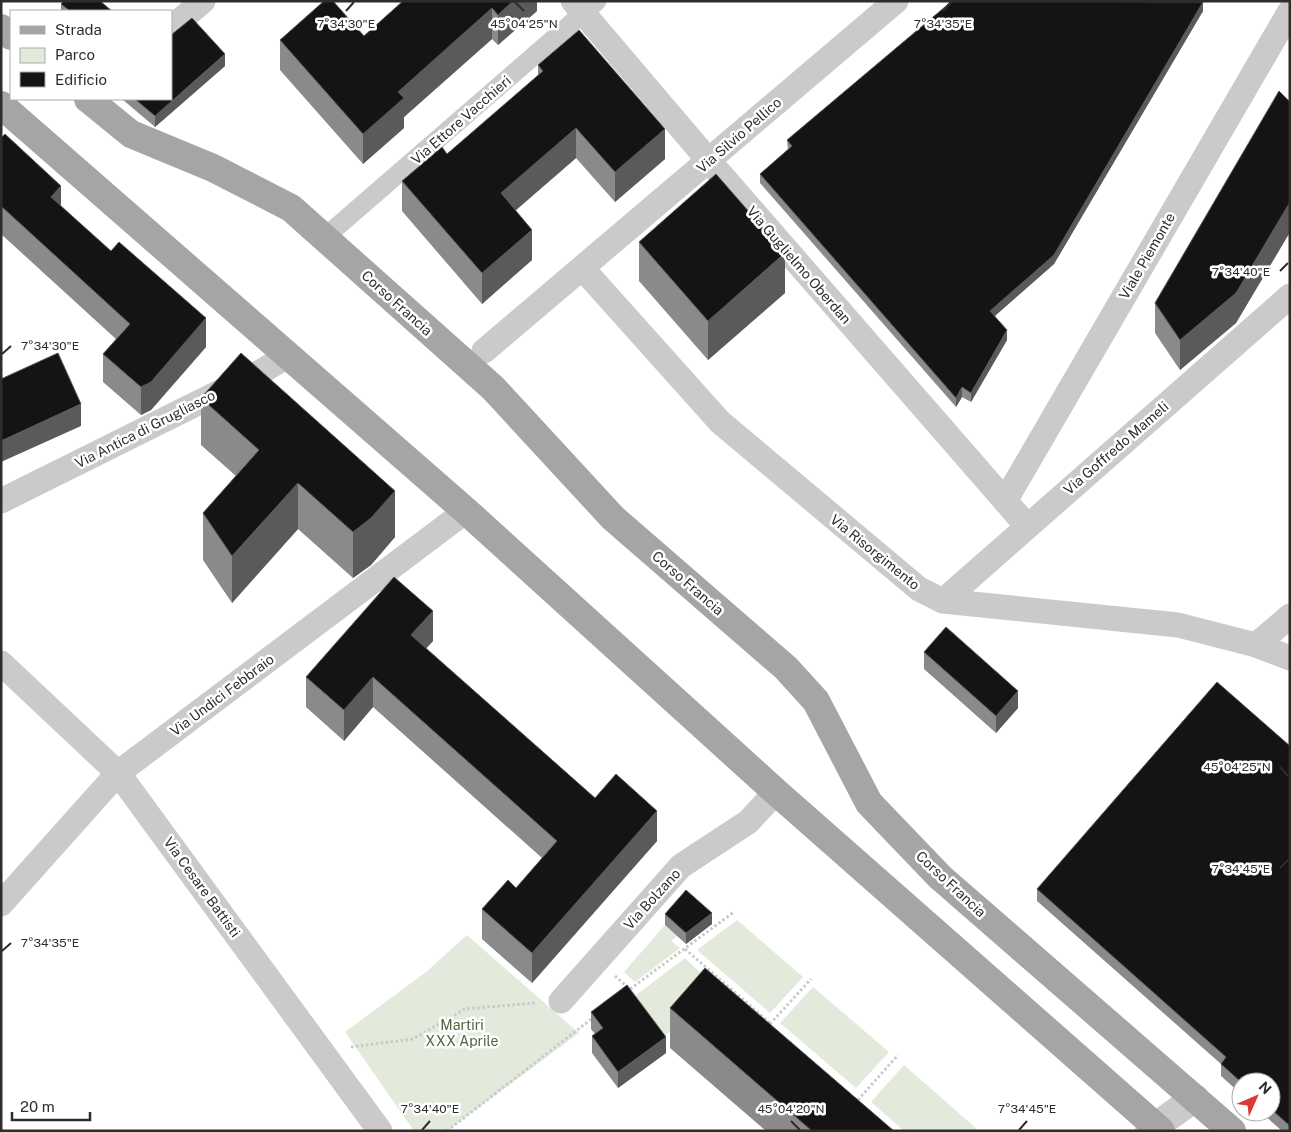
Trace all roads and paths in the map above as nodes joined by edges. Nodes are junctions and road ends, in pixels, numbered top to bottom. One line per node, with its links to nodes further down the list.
1 (202, 1): 5 (street)
2 (896, 1): 8 (street, Via Silvio Pellico)
3 (585, 5): 8 (street, Via Guglielmo Oberdan); 9 (street, Via Ettore Vacchieri)
4 (1290, 10): 15 (street, Viale Piemonte)
5 (172, 27)
6 (89, 100): 9 (main road, Corso Francia)
7 (5, 115): 13 (main road)
8 (709, 161): 10 (street, Via Silvio Pellico); 15 (street, Via Guglielmo Oberdan)
9 (324, 238): 39 (main road, Corso Francia)
10 (583, 269): 12 (street); 18 (street, Via Risorgimento)
11 (1290, 296): 17 (street, Via Goffredo Mameli)
12 (484, 351)
13 (287, 356): 14 (street, Via Antica di Grugliasco); 16 (main road)
14 (1, 501)
15 (1005, 501): 17 (street, Via Guglielmo Oberdan)
16 (466, 511): 23 (street, Via Undici Febbraio); 24 (main road)
17 (1027, 526): 18 (street, Via Goffredo Mameli)
18 (944, 601): 20 (street, Via Risorgimento)
19 (1290, 616): 20 (street)
20 (1256, 645): 21 (street, Via Risorgimento)
21 (1290, 658)
22 (1, 663): 23 (street, Via Cesare Battisti)
23 (118, 772): 25 (street, Via Undici Febbraio); 36 (street, Via Cesare Battisti)
24 (776, 792): 28 (street, Via Bolzano); 42 (main road)
25 (1, 904)
26 (734, 912): 27 (path)
27 (685, 949): 30 (path); 34 (path)
28 (597, 961): 30 (path); 32 (street, Via Bolzano)
29 (811, 979): 34 (path)
30 (630, 989): 31 (path)
31 (622, 995)
32 (561, 1001): 36 (path)
33 (599, 1012): 44 (path)
34 (770, 1024): 35 (path)
35 (777, 1030)
36 (322, 1050): 43 (street, Via Cesare Battisti)
37 (898, 1055): 40 (path)
38 (850, 1094): 40 (path)
39 (1195, 1098): 42 (street); 45 (main road, Corso Francia)
40 (858, 1100): 41 (path)
41 (865, 1106)
42 (1155, 1129)
43 (380, 1131)
44 (447, 1131)
45 (1232, 1131)

